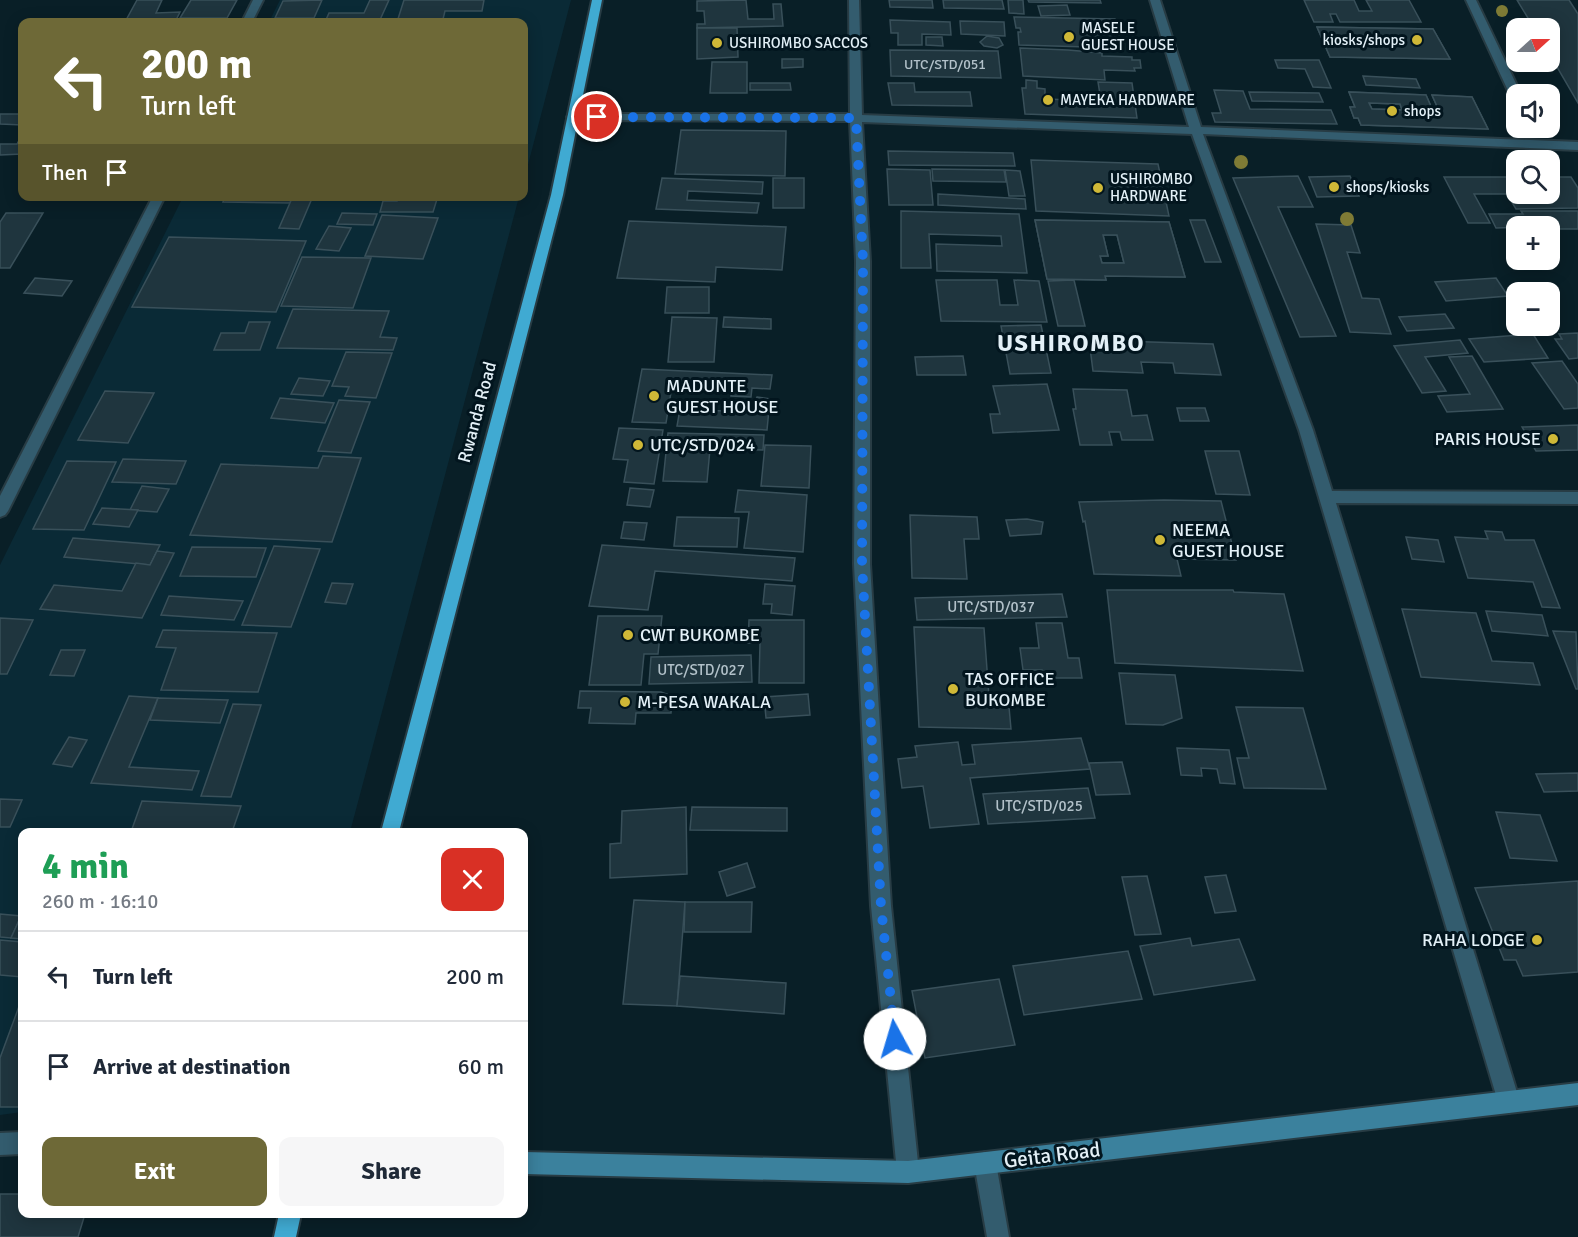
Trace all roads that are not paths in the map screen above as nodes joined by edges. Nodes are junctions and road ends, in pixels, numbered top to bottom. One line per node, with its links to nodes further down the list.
1 (258, 0): 6 (street)
2 (597, 0): 8 (highway, Rwanda Road)
3 (854, 0): 9 (street)
4 (1155, 0): 10 (street)
5 (1471, 0): 7 (street)
6 (249, 18)
7 (1511, 84)
8 (573, 117): 9 (street); 18 (highway, Rwanda Road)
9 (856, 118): 10 (street); 25 (street)
10 (1196, 130): 12 (street); 15 (street)
11 (1537, 138): 12 (street)
12 (1540, 143): 13 (street)
13 (1578, 146)
14 (156, 201): 17 (street)
15 (1326, 496): 16 (street); 20 (street)
16 (1578, 498)
17 (0, 511)
18 (391, 828)
19 (1578, 1094): 20 (main road, Geita Road)
20 (1509, 1102): 24 (main road, Geita Road)
21 (18, 1143): 22 (street)
22 (0, 1144)
23 (528, 1163): 25 (main road, Geita Road)
24 (986, 1163): 25 (main road, Geita Road); 28 (street)
25 (908, 1172)
26 (289, 1218): 27 (highway)
27 (285, 1237)
28 (998, 1237)

